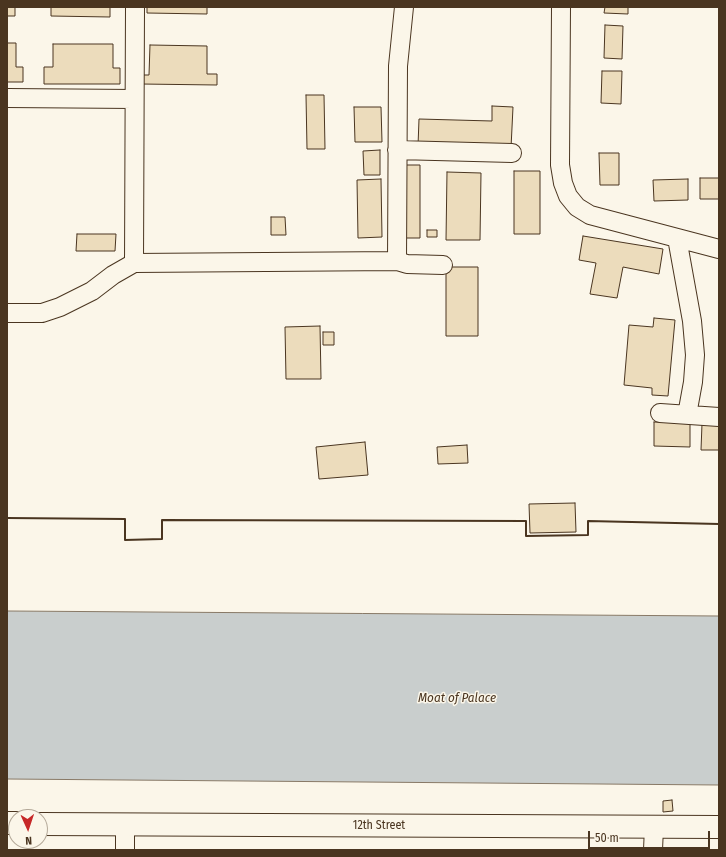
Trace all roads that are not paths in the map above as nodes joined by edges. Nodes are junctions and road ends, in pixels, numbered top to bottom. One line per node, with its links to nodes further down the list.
1 (135, 7): 5 (street)
2 (404, 7): 6 (street)
3 (561, 7): 8 (street)
4 (7, 98): 5 (street)
5 (134, 99): 11 (street)
6 (397, 150): 7 (street); 10 (street)
7 (512, 153)
8 (676, 238): 9 (street); 15 (street)
9 (719, 249)
10 (397, 261): 11 (street); 12 (street)
11 (134, 263): 13 (street)
12 (443, 265)
13 (7, 313)
14 (660, 414): 15 (street)
15 (687, 415): 16 (street)
16 (719, 417)
17 (48, 824): 18 (main road, 12th Street)
18 (125, 825): 19 (main road, 12th Street); 21 (street)
19 (654, 827): 20 (main road, 12th Street); 22 (street)
20 (719, 828)
21 (125, 850)
22 (653, 850)

